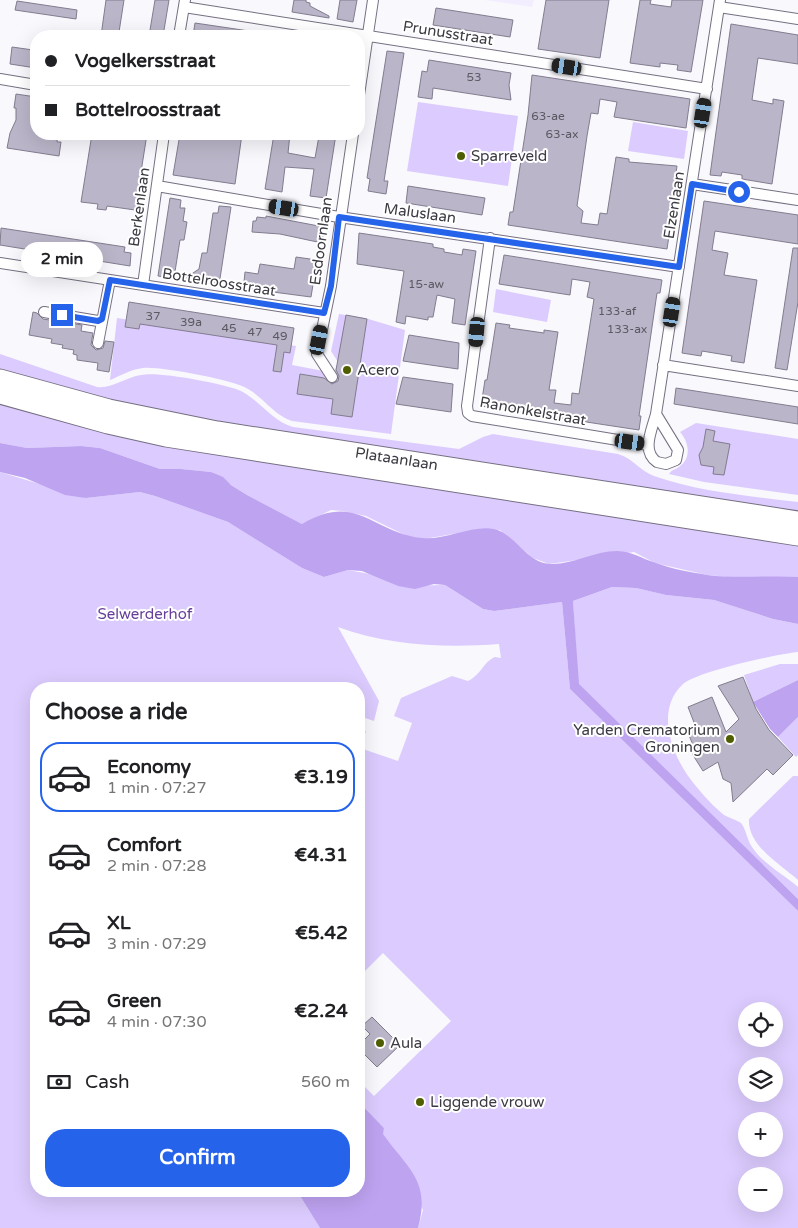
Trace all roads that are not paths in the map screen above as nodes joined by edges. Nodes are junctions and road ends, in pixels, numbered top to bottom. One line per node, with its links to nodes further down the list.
1 (373, 0): 7 (street)
2 (184, 4): 5 (street); 6 (street, Prunusstraat)
3 (720, 4): 4 (street); 11 (street, Elzenlaan)
4 (798, 19)
5 (180, 30)
6 (333, 30)
7 (367, 36): 8 (street); 11 (street, Prunusstraat)
8 (365, 51)
9 (0, 79): 10 (street)
10 (30, 84)
11 (707, 89): 14 (street, Elzenlaan)
12 (163, 140): 15 (street, Berkenlaan)
13 (352, 140): 17 (street, Esdoornlaan)
14 (692, 184): 16 (street); 20 (street, Elzenlaan)
15 (157, 186): 17 (street, Maluslaan); 22 (street, Berkenlaan)
16 (798, 200)
17 (339, 217): 18 (street, Maluslaan); 24 (street, Esdoornlaan)
18 (490, 238): 20 (street, Maluslaan); 33 (street, Ranonkelstraat)
19 (0, 263): 21 (street, Bottelroosstraat)
20 (679, 267): 27 (street, Elzenlaan)
21 (110, 280): 22 (street, Bottelroosstraat); 25 (street)
22 (142, 285): 24 (street, Bottelroosstraat)
23 (44, 312): 25 (street)
24 (324, 313): 28 (street, Esdoornlaan)
25 (102, 319): 26 (street)
26 (98, 343)
27 (663, 365): 30 (street); 32 (street, Elzenlaan)
28 (332, 377)
29 (0, 379): 34 (highway, Plataanlaan)
30 (798, 386)
31 (0, 394): 35 (highway, Plataanlaan)
32 (656, 414): 33 (street, Elzenlaan); 33 (street)
33 (648, 445)
34 (798, 521)
35 (798, 536)

